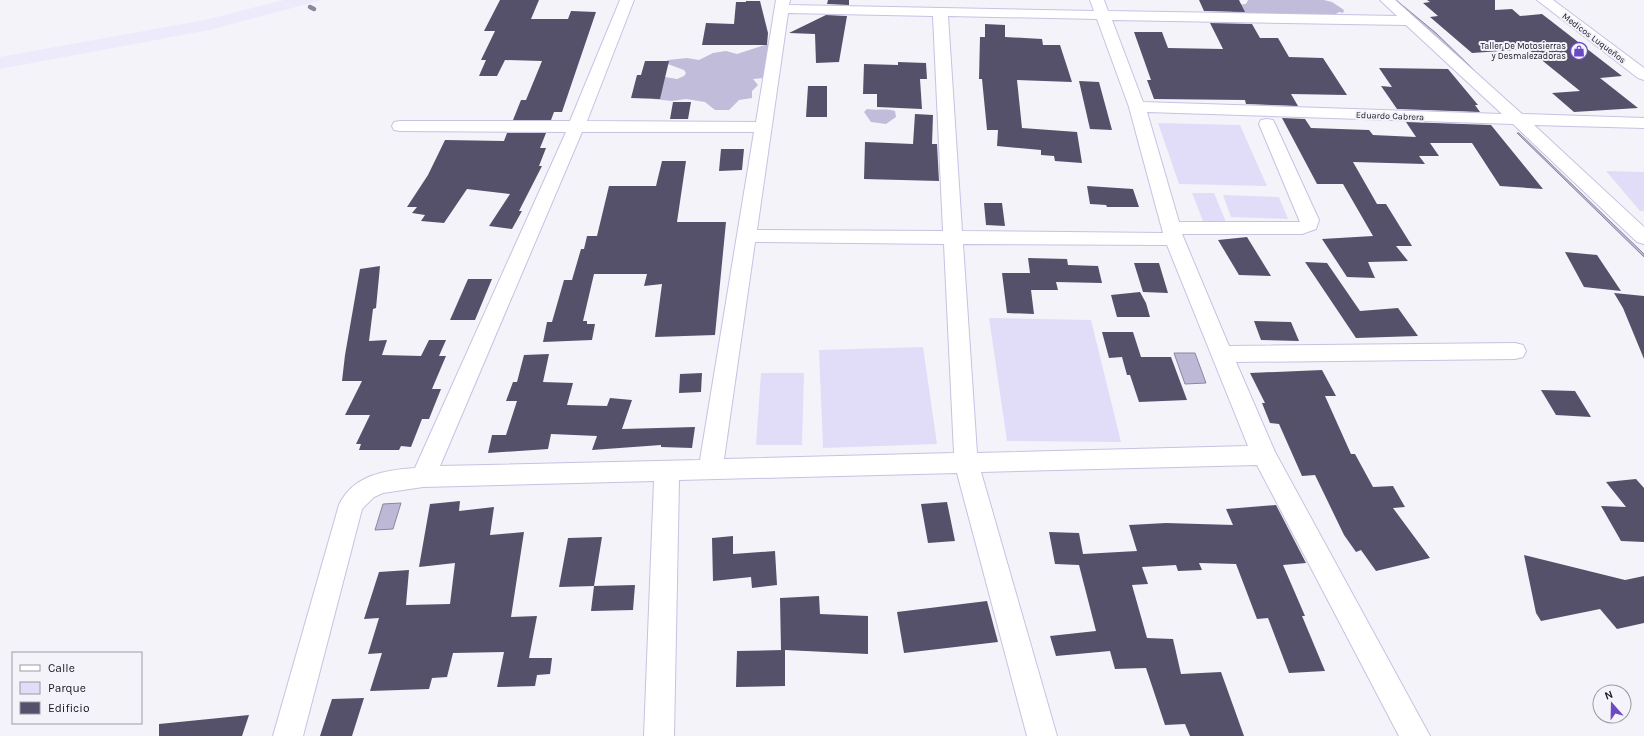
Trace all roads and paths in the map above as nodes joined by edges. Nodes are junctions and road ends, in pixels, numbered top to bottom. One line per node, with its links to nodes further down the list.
1 (626, 0): 14 (street)
2 (1387, 0): 7 (street)
3 (1544, 0): 8 (street, Medicos Luqueños)
4 (783, 4): 6 (street); 15 (street)
5 (1100, 7): 6 (street); 7 (street); 9 (street)
6 (940, 12): 18 (street)
7 (1410, 21): 10 (street)
8 (1644, 75)
9 (1137, 107): 10 (street, Eduardo Cabrera); 16 (street)
10 (1520, 121): 11 (street, Eduardo Cabrera); 19 (street)
11 (1644, 123)
12 (1267, 124): 16 (street)
13 (400, 126): 14 (street)
14 (576, 127): 15 (street); 26 (street)
15 (764, 127): 17 (street)
16 (1172, 233): 18 (street); 21 (street)
17 (747, 236): 18 (street); 25 (street)
18 (954, 238): 23 (street)
19 (1644, 238)
20 (1515, 351): 21 (street)
21 (1221, 354): 22 (street)
22 (1264, 455): 23 (street); 30 (street)
23 (966, 463): 25 (street); 29 (street)
24 (667, 470): 25 (street); 26 (street); 28 (street)
25 (711, 470)
26 (423, 477): 27 (street)
27 (288, 736)
28 (659, 736)
29 (1042, 736)
30 (1415, 736)

